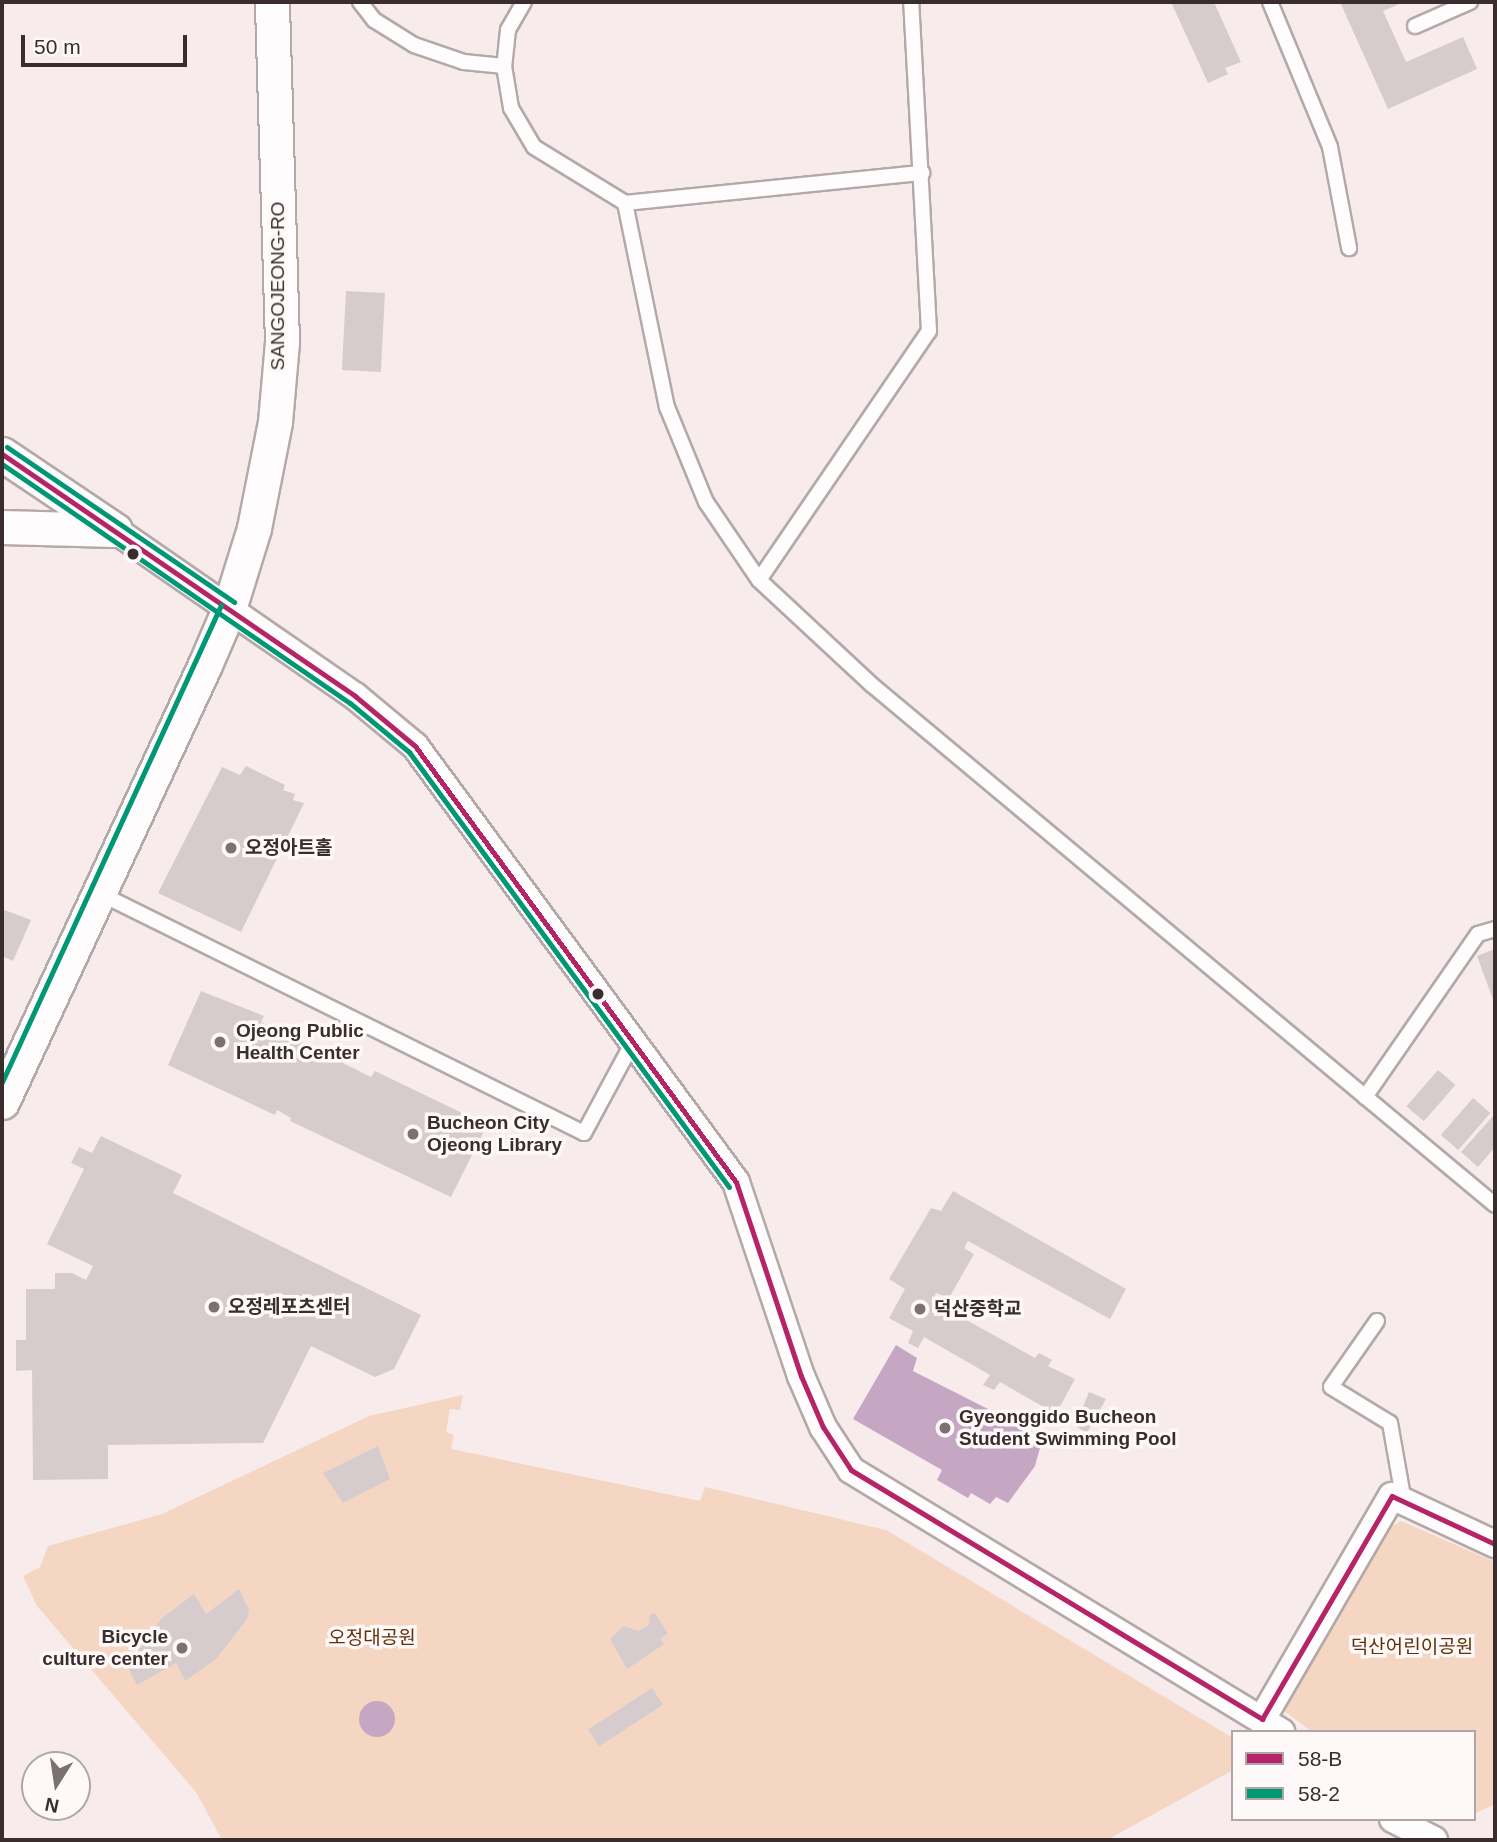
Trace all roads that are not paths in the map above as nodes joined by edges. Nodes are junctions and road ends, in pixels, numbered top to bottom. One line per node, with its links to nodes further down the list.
1 (272, 2): 16 (street, SANGOJEONG-RO)
2 (360, 2): 8 (lane)
3 (524, 2): 8 (lane)
4 (911, 2): 9 (lane)
5 (1270, 2): 11 (lane)
6 (1470, 2): 7 (lane)
7 (1415, 26)
8 (504, 66): 10 (lane)
9 (922, 173): 10 (lane); 15 (lane)
10 (625, 203): 15 (lane)
11 (1349, 248)
12 (2, 454): 14 (street)
13 (2, 527): 14 (street)
14 (115, 530): 16 (street)
15 (760, 580): 20 (lane)
16 (229, 609): 17 (street, SANGOJEONG-RO); 19 (street)
17 (98, 892): 19 (lane); 21 (street, SANGOJEONG-RO)
18 (1495, 929): 20 (lane)
19 (633, 1042): 26 (street)
20 (1365, 1097): 22 (lane)
21 (2, 1102)
22 (1495, 1205)
23 (1377, 1321): 24 (lane)
24 (1404, 1502): 25 (street); 26 (street)
25 (1495, 1544)
26 (1272, 1725)
27 (1397, 1821): 28 (street)
28 (1434, 1840)

